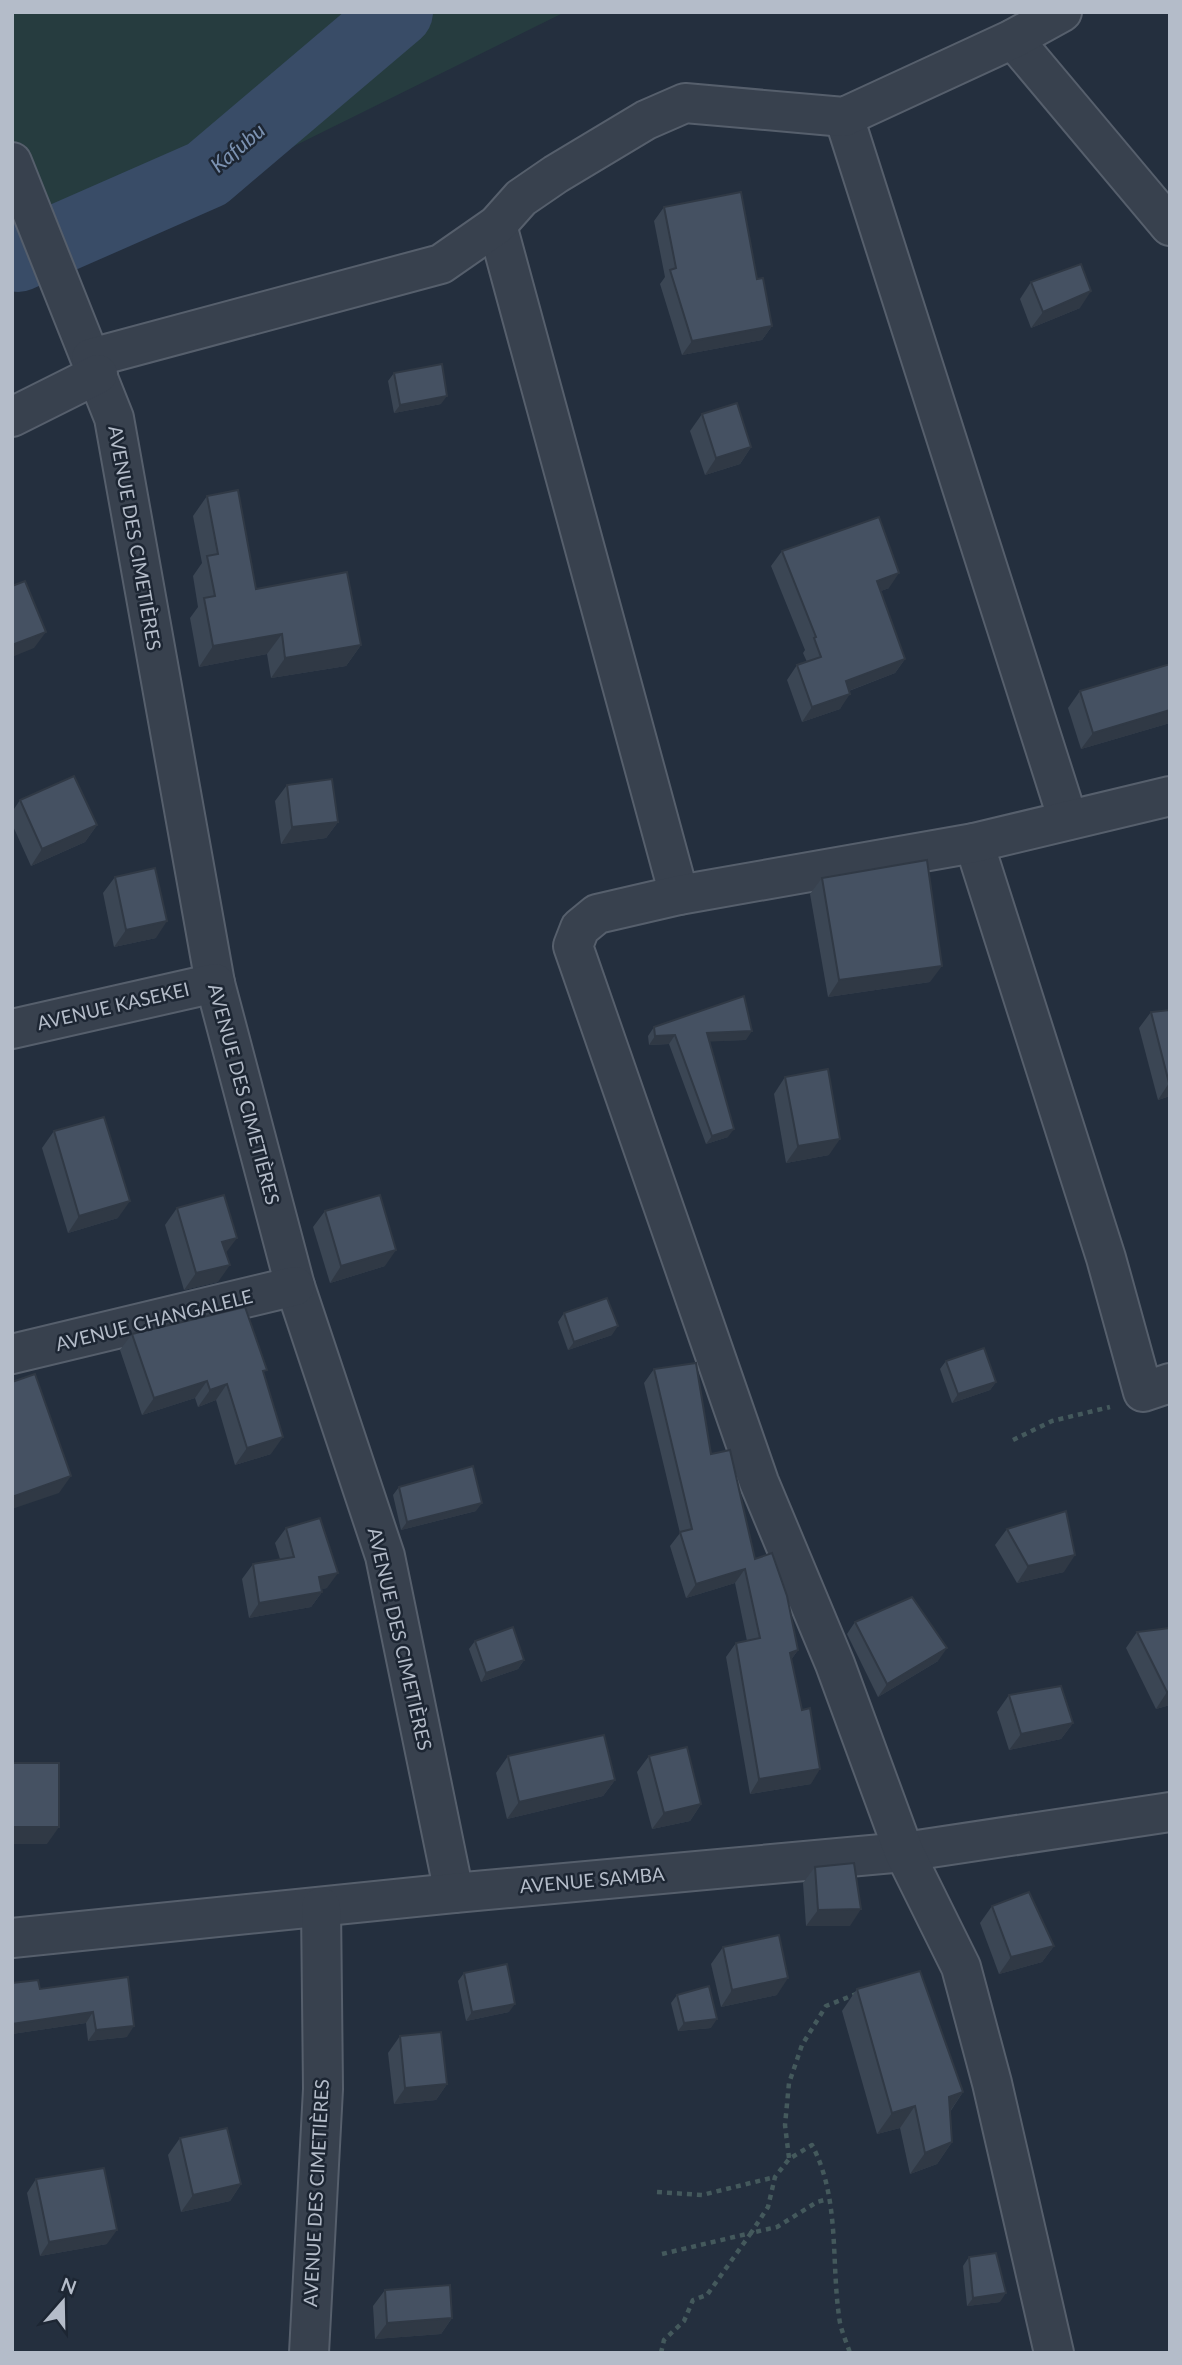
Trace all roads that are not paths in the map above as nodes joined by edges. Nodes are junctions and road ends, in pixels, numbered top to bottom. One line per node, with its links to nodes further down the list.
1 (1062, 12): 2 (street)
2 (1013, 39): 3 (street); 6 (street)
3 (844, 117): 5 (street); 10 (street)
4 (12, 162): 7 (street, AVENUE DES CIMETIÈRES)
5 (497, 225): 7 (street); 12 (street)
6 (1170, 226)
7 (94, 366): 8 (street); 13 (street, AVENUE DES CIMETIÈRES)
8 (12, 417)
9 (1170, 796): 10 (street)
10 (1068, 820): 11 (street)
11 (974, 843): 12 (street); 17 (street)
12 (679, 895): 19 (street)
13 (215, 983): 14 (street, AVENUE KASEKEI); 15 (street, AVENUE DES CIMETIÈRES)
14 (12, 1029)
15 (295, 1286): 16 (street, AVENUE CHANGALELE); 20 (street, AVENUE DES CIMETIÈRES)
16 (12, 1354)
17 (1156, 1388)
18 (1170, 1812): 19 (street, AVENUE SAMBA)
19 (904, 1852): 20 (street, AVENUE SAMBA); 24 (street)
20 (454, 1893): 21 (street, AVENUE SAMBA)
21 (321, 1907): 22 (street, AVENUE SAMBA); 23 (street, AVENUE DES CIMETIÈRES)
22 (12, 1938)
23 (309, 2353)
24 (1054, 2353)

